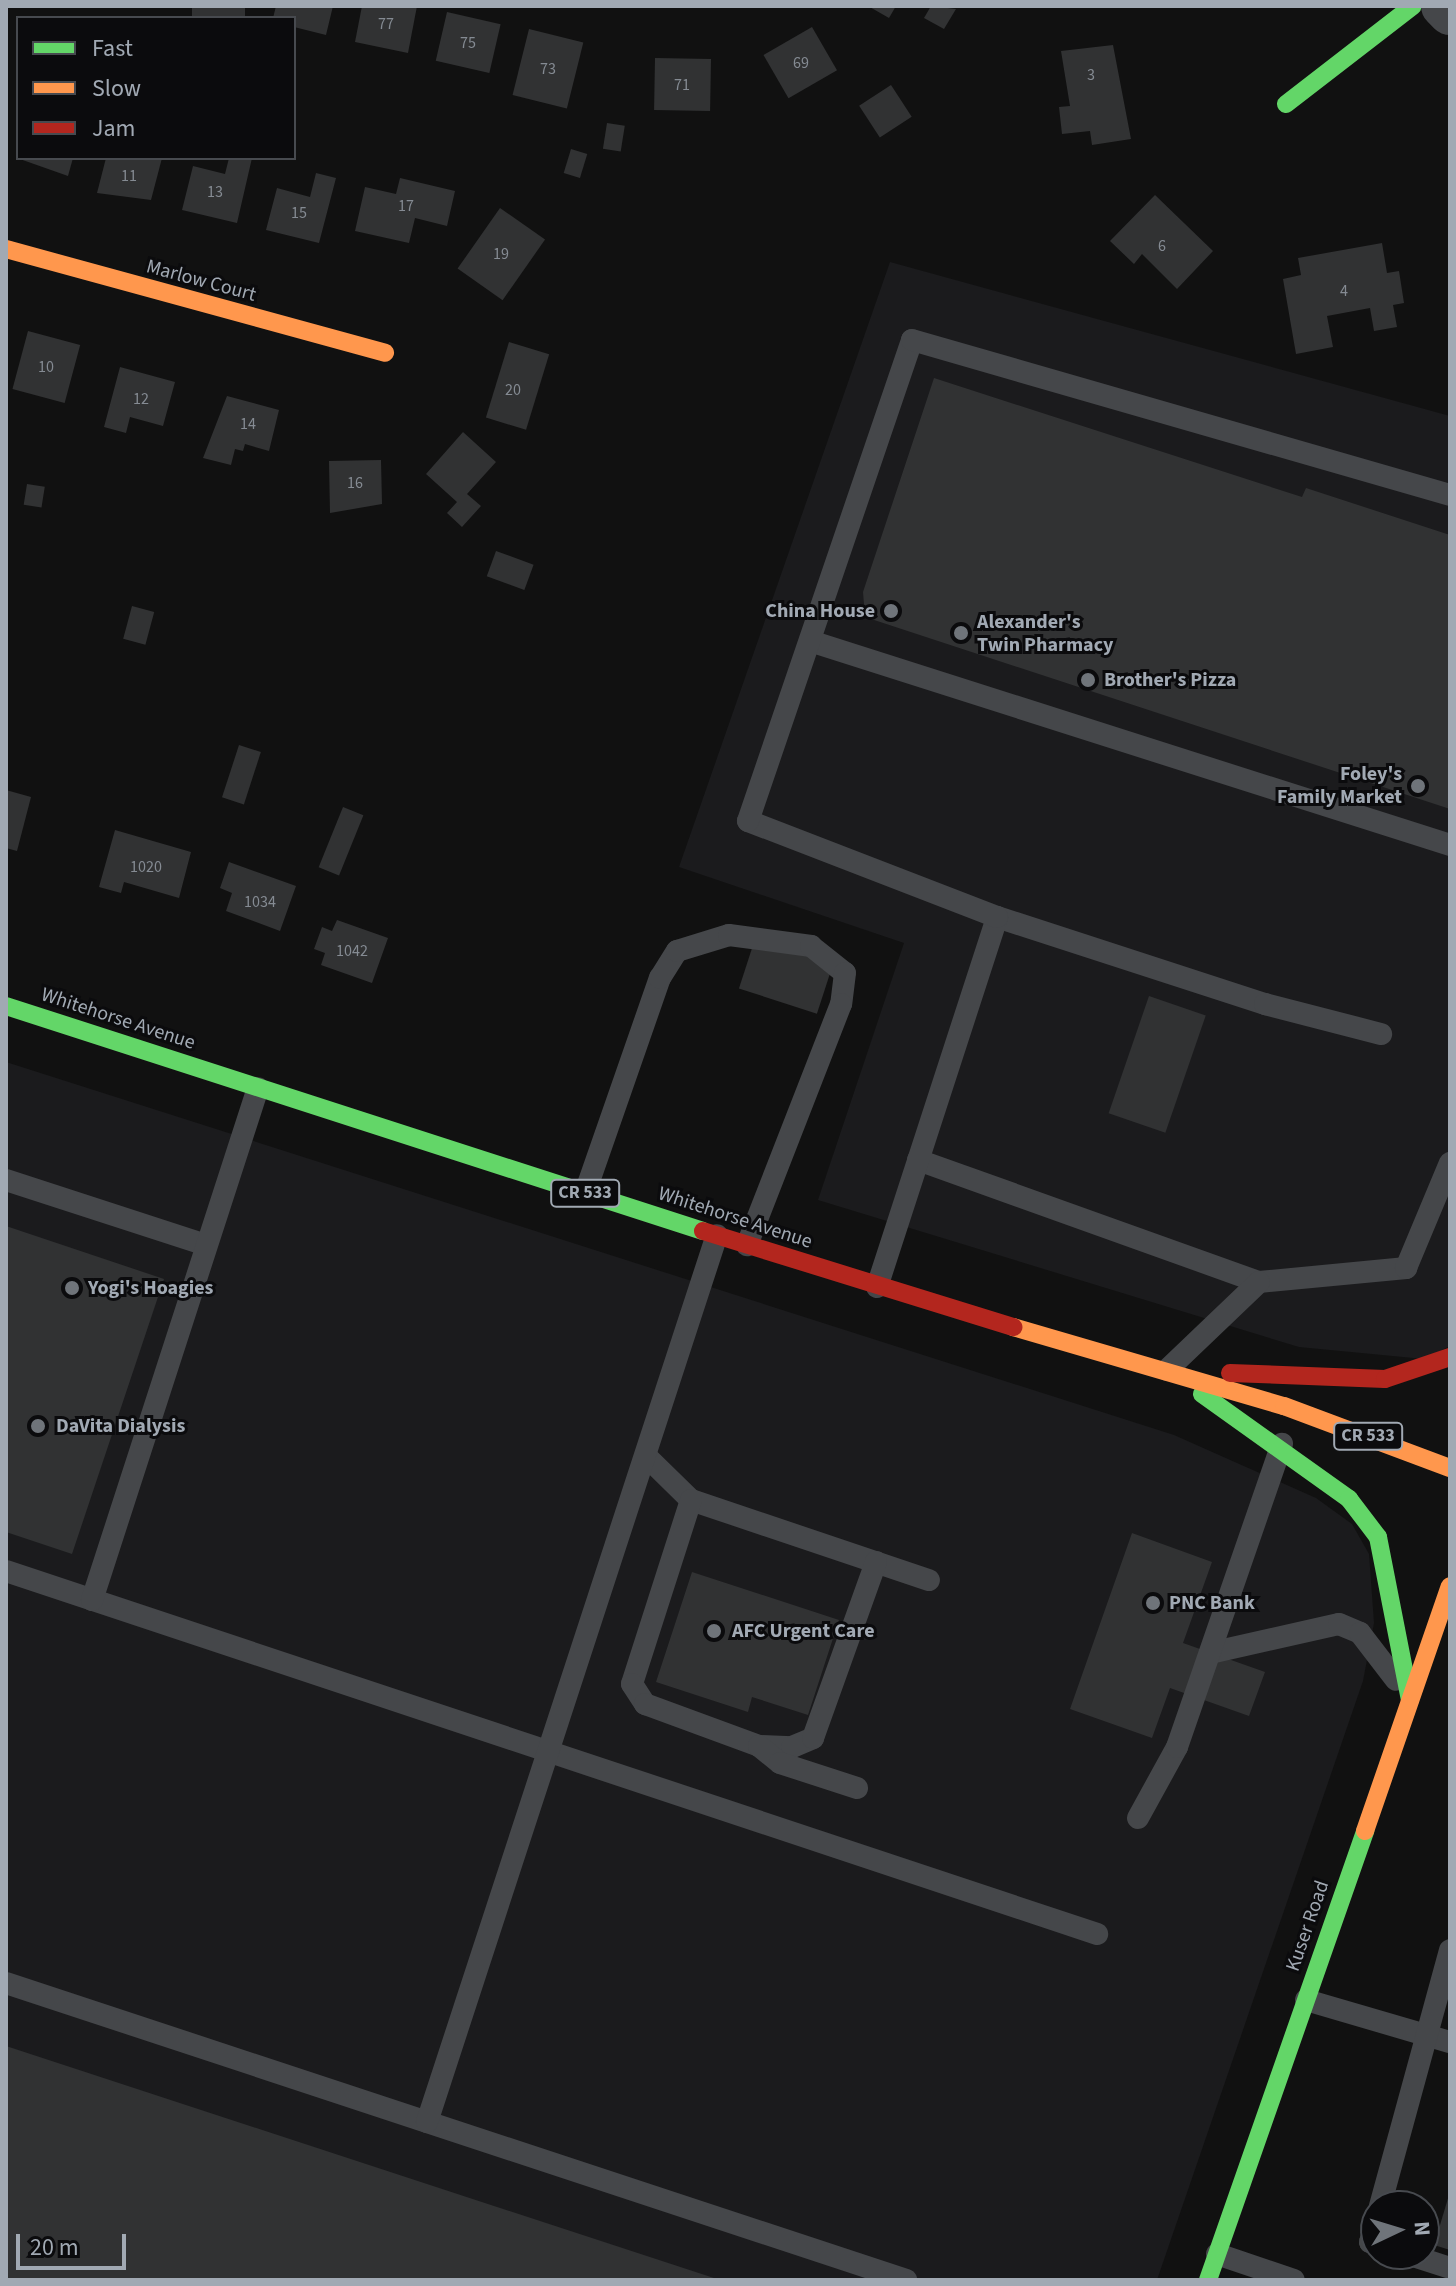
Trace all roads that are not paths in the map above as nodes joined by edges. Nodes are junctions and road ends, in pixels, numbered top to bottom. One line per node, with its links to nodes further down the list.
1 (1413, 6): 4 (main road)
2 (1443, 6): 3 (street)
3 (1450, 13)
4 (1286, 104)
5 (6, 249): 6 (main road, Marlow Court)
6 (385, 353)
7 (1450, 495): 8 (lane)
8 (810, 641): 9 (lane); 10 (lane)
9 (1450, 845)
10 (997, 917): 12 (lane); 14 (lane)
11 (6, 1006): 13 (main road, Whitehorse Avenue / CR 533)
12 (1381, 1034)
13 (258, 1088): 17 (main road, Whitehorse Avenue / CR 533); 19 (lane)
14 (918, 1160): 21 (lane); 22 (lane)
15 (1450, 1163): 21 (lane)
16 (6, 1180): 19 (lane)
17 (585, 1193): 18 (main road, Whitehorse Avenue / CR 533); 20 (lane)
18 (717, 1235): 20 (main road, Whitehorse Avenue / CR 533); 27 (lane)
19 (206, 1245): 34 (lane)
20 (747, 1245): 22 (main road, Whitehorse Avenue / CR 533)
21 (1259, 1282): 24 (lane)
22 (877, 1287): 24 (main road, Whitehorse Avenue / CR 533)
23 (1450, 1357): 24 (main road)
24 (1167, 1370): 25 (main road, Whitehorse Avenue / CR 533); 26 (main road)
25 (1284, 1406): 26 (lane); 28 (main road, Whitehorse Avenue / CR 533)
26 (1282, 1448): 35 (lane); 36 (main road)
27 (646, 1456): 29 (lane); 38 (lane)
28 (1450, 1468)
29 (691, 1500): 30 (lane); 37 (lane)
30 (876, 1562): 32 (lane); 37 (lane)
31 (6, 1571): 34 (lane)
32 (929, 1580)
33 (1450, 1586): 36 (main road, Kuser Road)
34 (92, 1600): 38 (lane)
35 (1210, 1653): 36 (lane); 40 (lane)
36 (1410, 1700): 44 (main road, Kuser Road)
37 (759, 1746): 39 (lane)
38 (550, 1752): 41 (lane); 47 (lane)
39 (857, 1788)
40 (1138, 1818)
41 (1097, 1934)
42 (1450, 1950): 45 (lane)
43 (6, 1983): 47 (lane)
44 (1306, 2000): 45 (lane); 49 (main road, Kuser Road)
45 (1427, 2035): 46 (lane); 48 (lane)
46 (1450, 2042)
47 (427, 2122): 50 (lane)
48 (1384, 2190)
49 (1217, 2254): 51 (main road, Kuser Road); 52 (lane)
50 (906, 2280)
51 (1208, 2280)
52 (1294, 2280)

